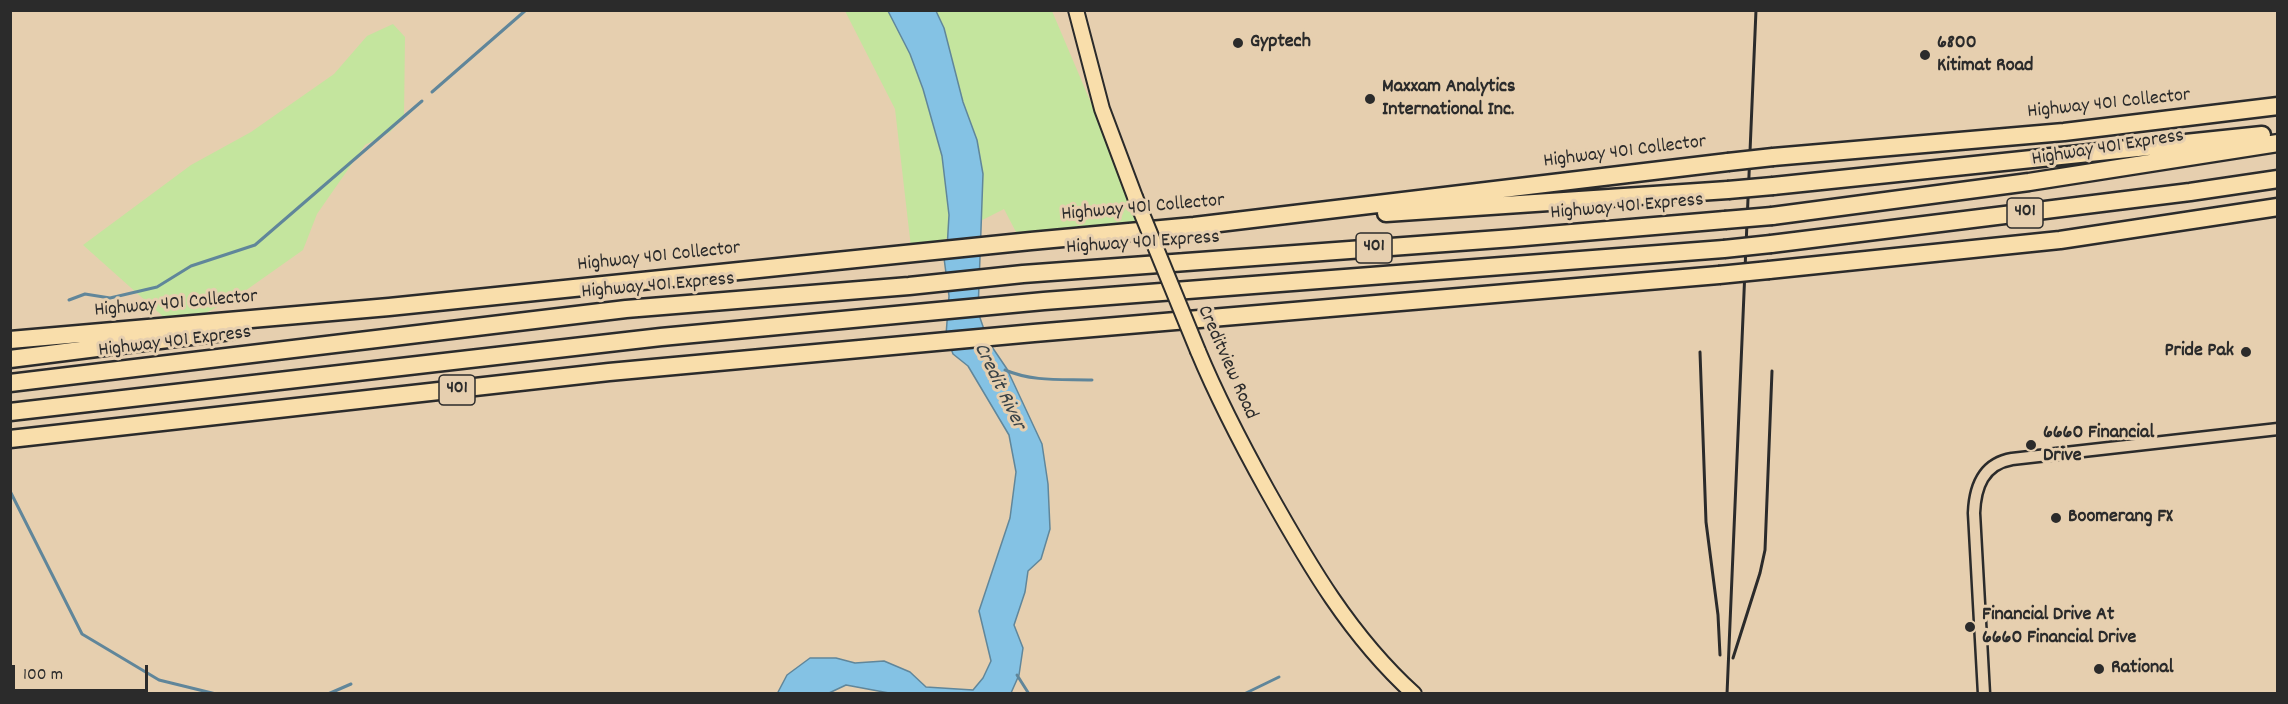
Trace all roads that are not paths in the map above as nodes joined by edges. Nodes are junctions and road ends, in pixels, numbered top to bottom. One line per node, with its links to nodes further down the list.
1 (1076, 10): 17 (main road, Creditview Road, bridge)
2 (2277, 99): 4 (highway)
3 (2277, 106): 4 (highway, Highway 401 Collector / 401)
4 (2064, 132): 9 (highway, Highway 401 Collector / 401, bridge)
5 (2277, 134): 9 (highway, bridge)
6 (2277, 143): 13 (highway, Highway 401 Express / 401, bridge)
7 (2277, 179): 14 (highway, 401, bridge)
8 (2277, 207): 16 (highway, 401, bridge)
9 (1194, 226): 10 (highway, Highway 401 Collector / 401)
10 (389, 307): 11 (highway, Highway 401 Collector / 401); 12 (highway)
11 (10, 340)
12 (10, 359)
13 (10, 382)
14 (10, 412)
15 (2277, 429): 18 (street)
16 (10, 439)
17 (1414, 693)
18 (1984, 693)

